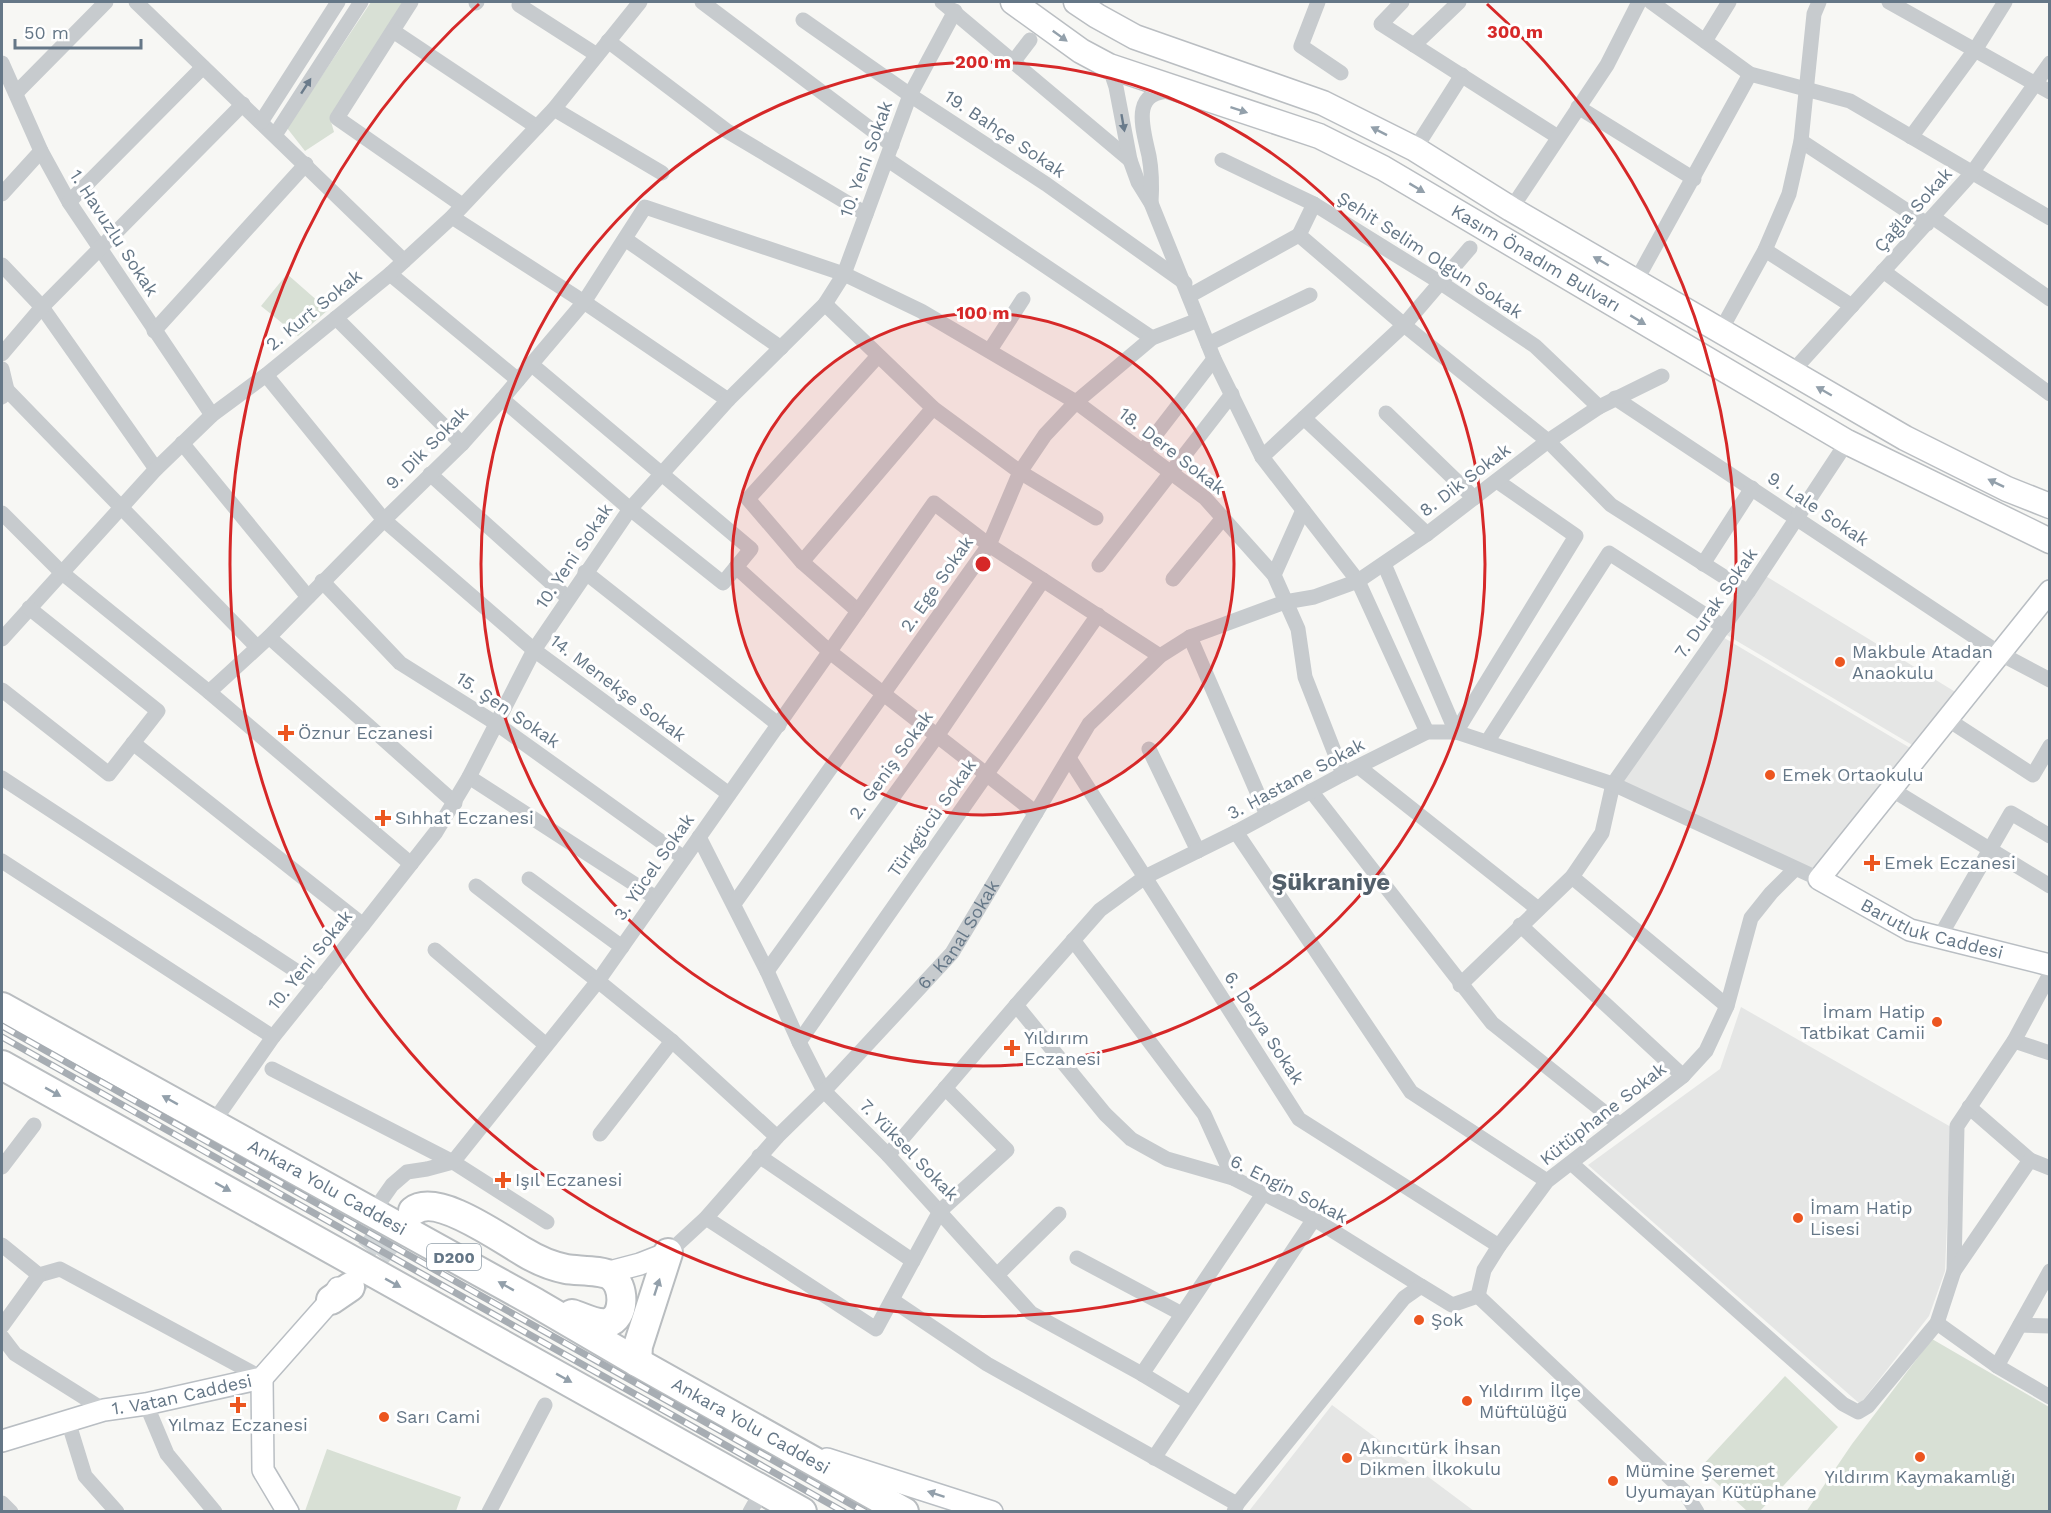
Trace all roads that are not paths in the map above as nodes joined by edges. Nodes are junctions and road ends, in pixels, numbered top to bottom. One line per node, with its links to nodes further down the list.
1 (104, 2): 40 (street)
2 (136, 2): 33 (street)
3 (338, 2): 45 (street)
4 (361, 2): 47 (street, one-way to 4)
5 (411, 2): 22 (street)
6 (640, 2): 24 (street, 2. Kurt Sokak)
7 (702, 2): 53 (street)
8 (1013, 2): 32 (main road, Kasım Önadım Bulvarı, one-way to 32)
9 (1076, 2): 51 (main road, Kasım Önadım Bulvarı, one-way to 9)
10 (1318, 2): 34 (street)
11 (1402, 2): 26 (street)
12 (1459, 2): 26 (street)
13 (1639, 2): 43 (street)
14 (1651, 2): 25 (street)
15 (1729, 2): 25 (street)
16 (1820, 2): 38 (street)
17 (1890, 2): 27 (street)
18 (2005, 2): 27 (street)
19 (519, 5): 28 (street)
20 (949, 6): 29 (street); 41 (street, 10. Yeni Sokak)
21 (803, 20): 41 (street, 19. Bahçe Sokak)
22 (393, 31): 46 (street); 64 (street)
23 (1030, 40): 29 (street)
24 (608, 41): 28 (street, 2. Kurt Sokak); 67 (street)
25 (1705, 41): 35 (street)
26 (1414, 45): 36 (street)
27 (1975, 50): 37 (street); 49 (street)
28 (597, 55): 44 (street, 2. Kurt Sokak)
29 (1014, 61): 54 (street)
30 (2, 63): 40 (street, 1. Havuzlu Sokak)
31 (2049, 63): 37 (street, Çağla Sokak)
32 (1108, 66): 39 (main road, Kasım Önadım Bulvarı); 54 (street, one-way to 54)
33 (203, 67): 42 (street); 61 (street)
34 (1341, 73)
35 (1750, 74): 38 (street); 59 (street)
36 (1462, 75): 48 (street); 51 (street)
37 (2043, 88): 58 (street, Çağla Sokak)
38 (1805, 89): 49 (street); 50 (street)
39 (1182, 91): 62 (street); 122 (main road, Kasım Önadım Bulvarı, one-way to 122)
40 (16, 93): 52 (street, 1. Havuzlu Sokak)
41 (910, 95): 53 (street, 10. Yeni Sokak); 83 (street, 19. Bahçe Sokak)
42 (243, 104): 45 (street); 73 (street)
43 (1578, 107): 48 (street); 59 (street)
44 (554, 109): 46 (street, 2. Kurt Sokak); 57 (street)
45 (261, 122): 47 (street)
46 (537, 127): 64 (street, 2. Kurt Sokak)
47 (274, 135): 56 (street)
48 (1558, 137): 66 (street)
49 (1911, 137): 58 (street)
50 (1801, 141): 70 (street); 75 (street)
51 (1415, 149): 66 (main road, Kasım Önadım Bulvarı)
52 (41, 151): 60 (street); 61 (street, 1. Havuzlu Sokak)
53 (890, 153): 67 (street, 10. Yeni Sokak); 96 (street)
54 (1130, 160): 62 (street)
55 (1222, 160): 63 (street, Şehit Selim Olgun Sokak)
56 (306, 164): 76 (street); 95 (street)
57 (662, 173)
58 (1972, 173): 69 (street); 70 (street, Çağla Sokak)
59 (1694, 179): 81 (street)
60 (4, 185)
61 (69, 202): 73 (street, 1. Havuzlu Sokak)
62 (1151, 203): 83 (street)
63 (1314, 204): 71 (street); 82 (street, Şehit Selim Olgun Sokak)
64 (462, 205): 68 (street, 2. Kurt Sokak)
65 (645, 207): 72 (street, 9. Dik Sokak); 80 (street, 18. Dere Sokak)
66 (1511, 209): 81 (main road, Kasım Önadım Bulvarı, one-way to 66)
67 (866, 214): 80 (street, 10. Yeni Sokak)
68 (452, 217): 76 (street, 2. Kurt Sokak); 87 (street)
69 (2049, 218)
70 (1930, 221): 78 (street, Çağla Sokak); 86 (street)
71 (1299, 235): 83 (street); 93 (street)
72 (625, 239): 87 (street, 9. Dik Sokak); 98 (street)
73 (100, 248): 90 (street); 95 (street, 1. Havuzlu Sokak)
74 (1470, 248): 82 (street)
75 (1765, 250): 89 (street); 94 (street)
76 (404, 261): 79 (street, 2. Kurt Sokak)
77 (2, 265): 90 (street)
78 (1883, 271): 89 (street, Çağla Sokak); 111 (street)
79 (390, 274): 91 (street, 2. Kurt Sokak); 108 (street)
80 (844, 274): 88 (street, 10. Yeni Sokak); 99 (street, 18. Dere Sokak)
81 (1636, 281): 94 (main road, Kasım Önadım Bulvarı)
82 (1441, 283): 93 (street); 116 (street, Şehit Selim Olgun Sokak)
83 (1187, 289): 92 (street)
84 (1310, 295): 97 (street)
85 (1023, 298): 99 (street)
86 (2049, 299)
87 (584, 302): 103 (street, 9. Dik Sokak); 114 (street)
88 (825, 304): 98 (street, 10. Yeni Sokak); 101 (street)
89 (1852, 306): 105 (street, Çağla Sokak)
90 (42, 307): 100 (street); 127 (street)
91 (336, 318): 106 (street, 2. Kurt Sokak); 124 (street)
92 (1198, 320): 96 (street, 2. Ege Sokak); 97 (street)
93 (1404, 325): 120 (street); 121 (street)
94 (1720, 330): 105 (main road, Kasım Önadım Bulvarı)
95 (154, 331): 119 (street, 1. Havuzlu Sokak)
96 (1152, 338): 115 (street, 2. Ege Sokak)
97 (1208, 344): 102 (street)
98 (781, 348): 114 (street, 10. Yeni Sokak)
99 (990, 350): 115 (street, 18. Dere Sokak)
100 (2, 354)
101 (878, 356): 117 (street); 147 (street)
102 (1214, 359): 110 (street); 125 (street)
103 (531, 364): 108 (street, 9. Dik Sokak); 131 (street)
104 (2, 369): 109 (street)
105 (1792, 372): 135 (main road, Kasım Önadım Bulvarı, one-way to 105)
106 (266, 375): 119 (street, 2. Kurt Sokak); 143 (street, 14. Menekşe Sokak)
107 (1662, 376): 113 (street, 8. Dik Sokak)
108 (518, 380): 112 (street, 9. Dik Sokak)
109 (4, 393): 136 (street)
110 (1232, 394): 126 (street); 129 (street)
111 (2049, 394)
112 (502, 399): 124 (street, 9. Dik Sokak); 137 (street)
113 (1615, 399): 116 (street, 8. Dik Sokak); 133 (street, 9. Lale Sokak)
114 (728, 400): 131 (street, 10. Yeni Sokak)
115 (1076, 402): 125 (street, 18. Dere Sokak); 128 (street, 2. Ege Sokak)
116 (1599, 407): 121 (street, 8. Dik Sokak)
117 (933, 408): 128 (street); 147 (street)
118 (1386, 414): 134 (street)
119 (212, 415): 123 (street, 2. Kurt Sokak)
120 (1304, 418): 126 (street); 144 (street)
121 (1548, 441): 132 (street, 8. Dik Sokak); 149 (street)
122 (1847, 442): 142 (street, 7. Durak Sokak); 145 (main road, Kasım Önadım Bulvarı)
123 (182, 443): 127 (street, 2. Kurt Sokak); 161 (street)
124 (462, 444): 130 (street, 9. Dik Sokak)
125 (1143, 451): 129 (street, 18. Dere Sokak)
126 (1262, 457): 138 (street)
127 (156, 469): 136 (street, 2. Kurt Sokak)
128 (1020, 472): 140 (street); 146 (street, 2. Ege Sokak)
129 (1172, 473): 141 (street, 18. Dere Sokak); 150 (street)
130 (430, 474): 143 (street, 9. Dik Sokak); 162 (street)
131 (661, 475): 137 (street, 10. Yeni Sokak); 151 (street)
132 (1497, 480): 134 (street, 8. Dik Sokak); 183 (street)
133 (1752, 488): 142 (street, 9. Lale Sokak); 149 (street)
134 (1474, 498): 144 (street, 8. Dik Sokak)
135 (2049, 506)
136 (122, 507): 152 (street, 2. Kurt Sokak); 170 (street)
137 (630, 508): 151 (street); 153 (street, 10. Yeni Sokak)
138 (1303, 510): 154 (street); 158 (street)
139 (2, 513): 152 (street)
140 (1096, 518)
141 (1223, 518): 154 (street, 18. Dere Sokak); 155 (street)
142 (1798, 519): 160 (street, 7. Durak Sokak); 173 (street, 9. Lale Sokak)
143 (384, 520): 157 (street, 9. Dik Sokak); 171 (street, 14. Menekşe Sokak)
144 (1427, 534): 148 (street, 8. Dik Sokak)
145 (2049, 542)
146 (989, 545): 156 (street); 165 (street, 3. Yücel Sokak); 178 (street, 2. Ege Sokak)
147 (802, 562): 165 (street)
148 (1384, 564): 158 (street, 8. Dik Sokak); 183 (street)
149 (1703, 564): 160 (street)
150 (1099, 565)
151 (736, 567): 172 (street)
152 (61, 572): 164 (street, 2. Kurt Sokak); 177 (street)
153 (585, 572): 162 (street, 10. Yeni Sokak); 181 (street)
154 (1274, 575): 163 (street, 18. Dere Sokak)
155 (1173, 579)
156 (1043, 580): 166 (street); 184 (street, 2. Geniş Sokak)
157 (322, 581): 161 (street, 9. Dik Sokak); 180 (street, 15. Şen Sokak)
158 (1358, 581): 163 (street, 8. Dik Sokak); 182 (street)
159 (2049, 591): 173 (main road)
160 (1748, 592): 167 (street, 7. Durak Sokak)
161 (308, 597): 170 (street, 9. Dik Sokak)
162 (568, 598): 171 (street, 10. Yeni Sokak)
163 (1285, 602): 168 (street, 6. Kanal Sokak); 192 (street, 18. Dere Sokak)
164 (29, 608): 169 (street, 2. Kurt Sokak); 186 (street)
165 (858, 611): 172 (street, 3. Yücel Sokak)
166 (1098, 615): 174 (street); 191 (street, Türkgücü Sokak)
167 (1724, 627): 185 (street); 195 (street, 7. Durak Sokak)
168 (1190, 637): 174 (street, 6. Kanal Sokak); 201 (street)
169 (2, 639)
170 (263, 642): 177 (street, 9. Dik Sokak); 199 (street)
171 (534, 650): 180 (street, 10. Yeni Sokak); 198 (street, 14. Menekşe Sokak)
172 (830, 652): 178 (street); 181 (street, 3. Yücel Sokak)
173 (1999, 654): 175 (street, 9. Lale Sokak); 179 (main road)
174 (1160, 656): 189 (street, 6. Kanal Sokak)
175 (2049, 680)
176 (2, 690): 186 (street)
177 (209, 692): 209 (street)
178 (884, 695): 184 (street); 218 (street, 2. Ege Sokak)
179 (1947, 719): 187 (street); 196 (main road)
180 (497, 724): 193 (street, 10. Yeni Sokak); 207 (street, 15. Şen Sokak)
181 (779, 725): 198 (street, 3. Yücel Sokak)
182 (1427, 732): 183 (street, 3. Hastane Sokak); 190 (street, 3. Hastane Sokak)
183 (1456, 732): 185 (street, 3. Hastane Sokak)
184 (937, 736): 191 (street); 227 (street, 2. Geniş Sokak)
185 (1487, 742): 195 (street, 3. Hastane Sokak)
186 (133, 743): 221 (street)
187 (2049, 746)
188 (1149, 749): 206 (street)
189 (1069, 759): 200 (street, 6. Kanal Sokak); 211 (street, 6. Derya Sokak)
190 (1359, 767): 192 (street, 3. Hastane Sokak); 219 (street)
191 (987, 774): 200 (street); 238 (street, Türkgücü Sokak)
192 (1343, 774): 197 (street, 3. Hastane Sokak)
193 (469, 777): 199 (street, 10. Yeni Sokak); 217 (street)
194 (2, 778): 230 (street)
195 (1613, 784): 210 (street, 3. Hastane Sokak); 212 (street)
196 (1891, 789): 205 (street); 214 (main road)
197 (1311, 791): 201 (street, 3. Hastane Sokak); 231 (street)
198 (729, 794): 204 (street, 3. Yücel Sokak)
199 (455, 802): 209 (street, 10. Yeni Sokak)
200 (1036, 813): 245 (street, 6. Kanal Sokak)
201 (1267, 815): 202 (street, 3. Hastane Sokak)
202 (1236, 832): 206 (street, 3. Hastane Sokak); 260 (street)
203 (2049, 836): 205 (street)
204 (699, 837): 207 (street, 3. Yücel Sokak); 218 (street, 7. Yüksel Sokak)
205 (1989, 849): 216 (street); 222 (street)
206 (1198, 851): 211 (street, 3. Hastane Sokak)
207 (684, 858): 217 (street, 3. Yücel Sokak)
208 (2, 861): 235 (street)
209 (411, 864): 221 (street, 10. Yeni Sokak)
210 (1795, 869): 214 (street, 3. Hastane Sokak); 233 (street, Kütüphane Sokak)
211 (1145, 877): 223 (street, 3. Hastane Sokak); 270 (street, 6. Derya Sokak)
212 (1572, 877): 219 (street); 233 (street)
213 (528, 879): 224 (street)
214 (1819, 879): 222 (main road, Barutluk Caddesi)
215 (476, 886): 229 (street)
216 (2049, 886)
217 (656, 898): 224 (street, 3. Yücel Sokak)
218 (734, 904): 227 (street, 7. Yüksel Sokak)
219 (1538, 909): 220 (street)
220 (1520, 925): 231 (street); 243 (street)
221 (363, 926): 230 (street, 10. Yeni Sokak)
222 (1939, 938): 226 (main road, Barutluk Caddesi)
223 (1073, 940): 232 (street, 3. Hastane Sokak); 259 (street)
224 (622, 947): 229 (street, 3. Yücel Sokak)
225 (435, 950): 239 (street)
226 (2049, 965)
227 (767, 970): 238 (street, 7. Yüksel Sokak)
228 (2049, 974): 237 (street)
229 (598, 981): 236 (street); 239 (street, 3. Yücel Sokak)
230 (316, 984): 235 (street, 10. Yeni Sokak)
231 (1460, 984): 248 (street)
232 (1016, 1005): 244 (street, 3. Hastane Sokak); 259 (street, 6. Engin Sokak)
233 (1727, 1006): 243 (street, Kütüphane Sokak)
234 (2, 1007): 247 (highway, Ankara Yolu Caddesi / D200, one-way to 234)
235 (273, 1036): 247 (street, 10. Yeni Sokak)
236 (672, 1041): 250 (street); 251 (street)
237 (2014, 1041): 240 (street); 246 (street)
238 (799, 1042): 245 (street, 7. Yüksel Sokak)
239 (546, 1045): 255 (street, 3. Yücel Sokak)
240 (2049, 1053)
241 (2, 1065): 303 (highway, one-way to 303)
242 (272, 1069): 255 (street)
243 (1683, 1076): 248 (street, Kütüphane Sokak)
244 (945, 1088): 252 (street, 3. Hastane Sokak); 263 (street)
245 (824, 1091): 251 (street, 6. Kanal Sokak); 252 (street, 7. Yüksel Sokak)
246 (1969, 1107): 254 (street); 274 (street)
247 (212, 1124): 264 (highway, Ankara Yolu Caddesi / D200)
248 (1619, 1124): 256 (street, Kütüphane Sokak)
249 (34, 1125): 257 (street)
250 (600, 1134)
251 (777, 1137): 253 (street, 6. Kanal Sokak)
252 (888, 1155): 263 (street, 7. Yüksel Sokak)
253 (759, 1156): 266 (street, 6. Kanal Sokak); 273 (street)
254 (2030, 1160): 258 (street); 274 (street)
255 (453, 1162): 264 (street); 268 (street)
256 (1571, 1162): 260 (street, Kütüphane Sokak); 285 (street)
257 (2, 1167)
258 (2049, 1168)
259 (1233, 1178): 261 (street, 6. Engin Sokak)
260 (1547, 1181): 270 (street, Kütüphane Sokak)
261 (1263, 1194): 267 (street, 6. Engin Sokak); 284 (street)
262 (408, 1208): 276 (highway)
263 (940, 1211): 273 (street); 278 (street, 7. Yüksel Sokak)
264 (376, 1214): 283 (highway, Ankara Yolu Caddesi / D200, one-way to 264)
265 (1059, 1214): 278 (street)
266 (706, 1218): 271 (street, 6. Kanal Sokak); 282 (street)
267 (1314, 1219): 279 (street, 6. Engin Sokak); 295 (street)
268 (547, 1222)
269 (2, 1245): 277 (street)
270 (1499, 1246): 281 (street, Kütüphane Sokak)
271 (668, 1253): 276 (main road, 6. Kanal Sokak); 290 (highway, one-way to 271)
272 (1077, 1258): 284 (street)
273 (913, 1260): 282 (street)
274 (1954, 1270): 285 (street)
275 (2049, 1270): 286 (street)
276 (610, 1272): 283 (highway); 290 (highway)
277 (39, 1275): 287 (street); 293 (street)
278 (997, 1275): 292 (street, 7. Yüksel Sokak)
279 (1421, 1286): 281 (street); 305 (street)
280 (341, 1290): 293 (main road, 1. Vatan Caddesi)
281 (1478, 1296): 314 (street)
282 (892, 1300): 302 (street)
283 (536, 1303): 290 (highway, Ankara Yolu Caddesi / D200)
284 (1182, 1314): 292 (street)
285 (1937, 1323): 291 (street)
286 (2020, 1325): 288 (street); 291 (street)
287 (2, 1326)
288 (2049, 1326)
289 (2, 1337): 298 (street)
290 (637, 1354): 301 (highway, Ankara Yolu Caddesi / D200)
291 (1997, 1366): 294 (street)
292 (1142, 1374): 295 (street, 7. Yüksel Sokak)
293 (262, 1378): 296 (main road, 1. Vatan Caddesi); 309 (main road)
294 (2049, 1396)
295 (1190, 1403): 302 (street)
296 (146, 1404): 298 (main road, 1. Vatan Caddesi); 308 (street)
297 (545, 1405): 310 (street)
298 (104, 1410): 299 (main road, 1. Vatan Caddesi)
299 (68, 1421): 300 (main road, 1. Vatan Caddesi); 307 (street)
300 (2, 1441)
301 (785, 1445): 312 (highway, Ankara Yolu Caddesi / D200); 313 (main road, one-way to 301)
302 (1154, 1458): 305 (street)
303 (756, 1500): 311 (highway)
304 (2, 1503): 306 (street)
305 (1235, 1508)
306 (10, 1512)
307 (117, 1512)
308 (215, 1512)
309 (288, 1512)
310 (489, 1512)
311 (802, 1512)
312 (904, 1512)
313 (992, 1512)
314 (1697, 1512)

